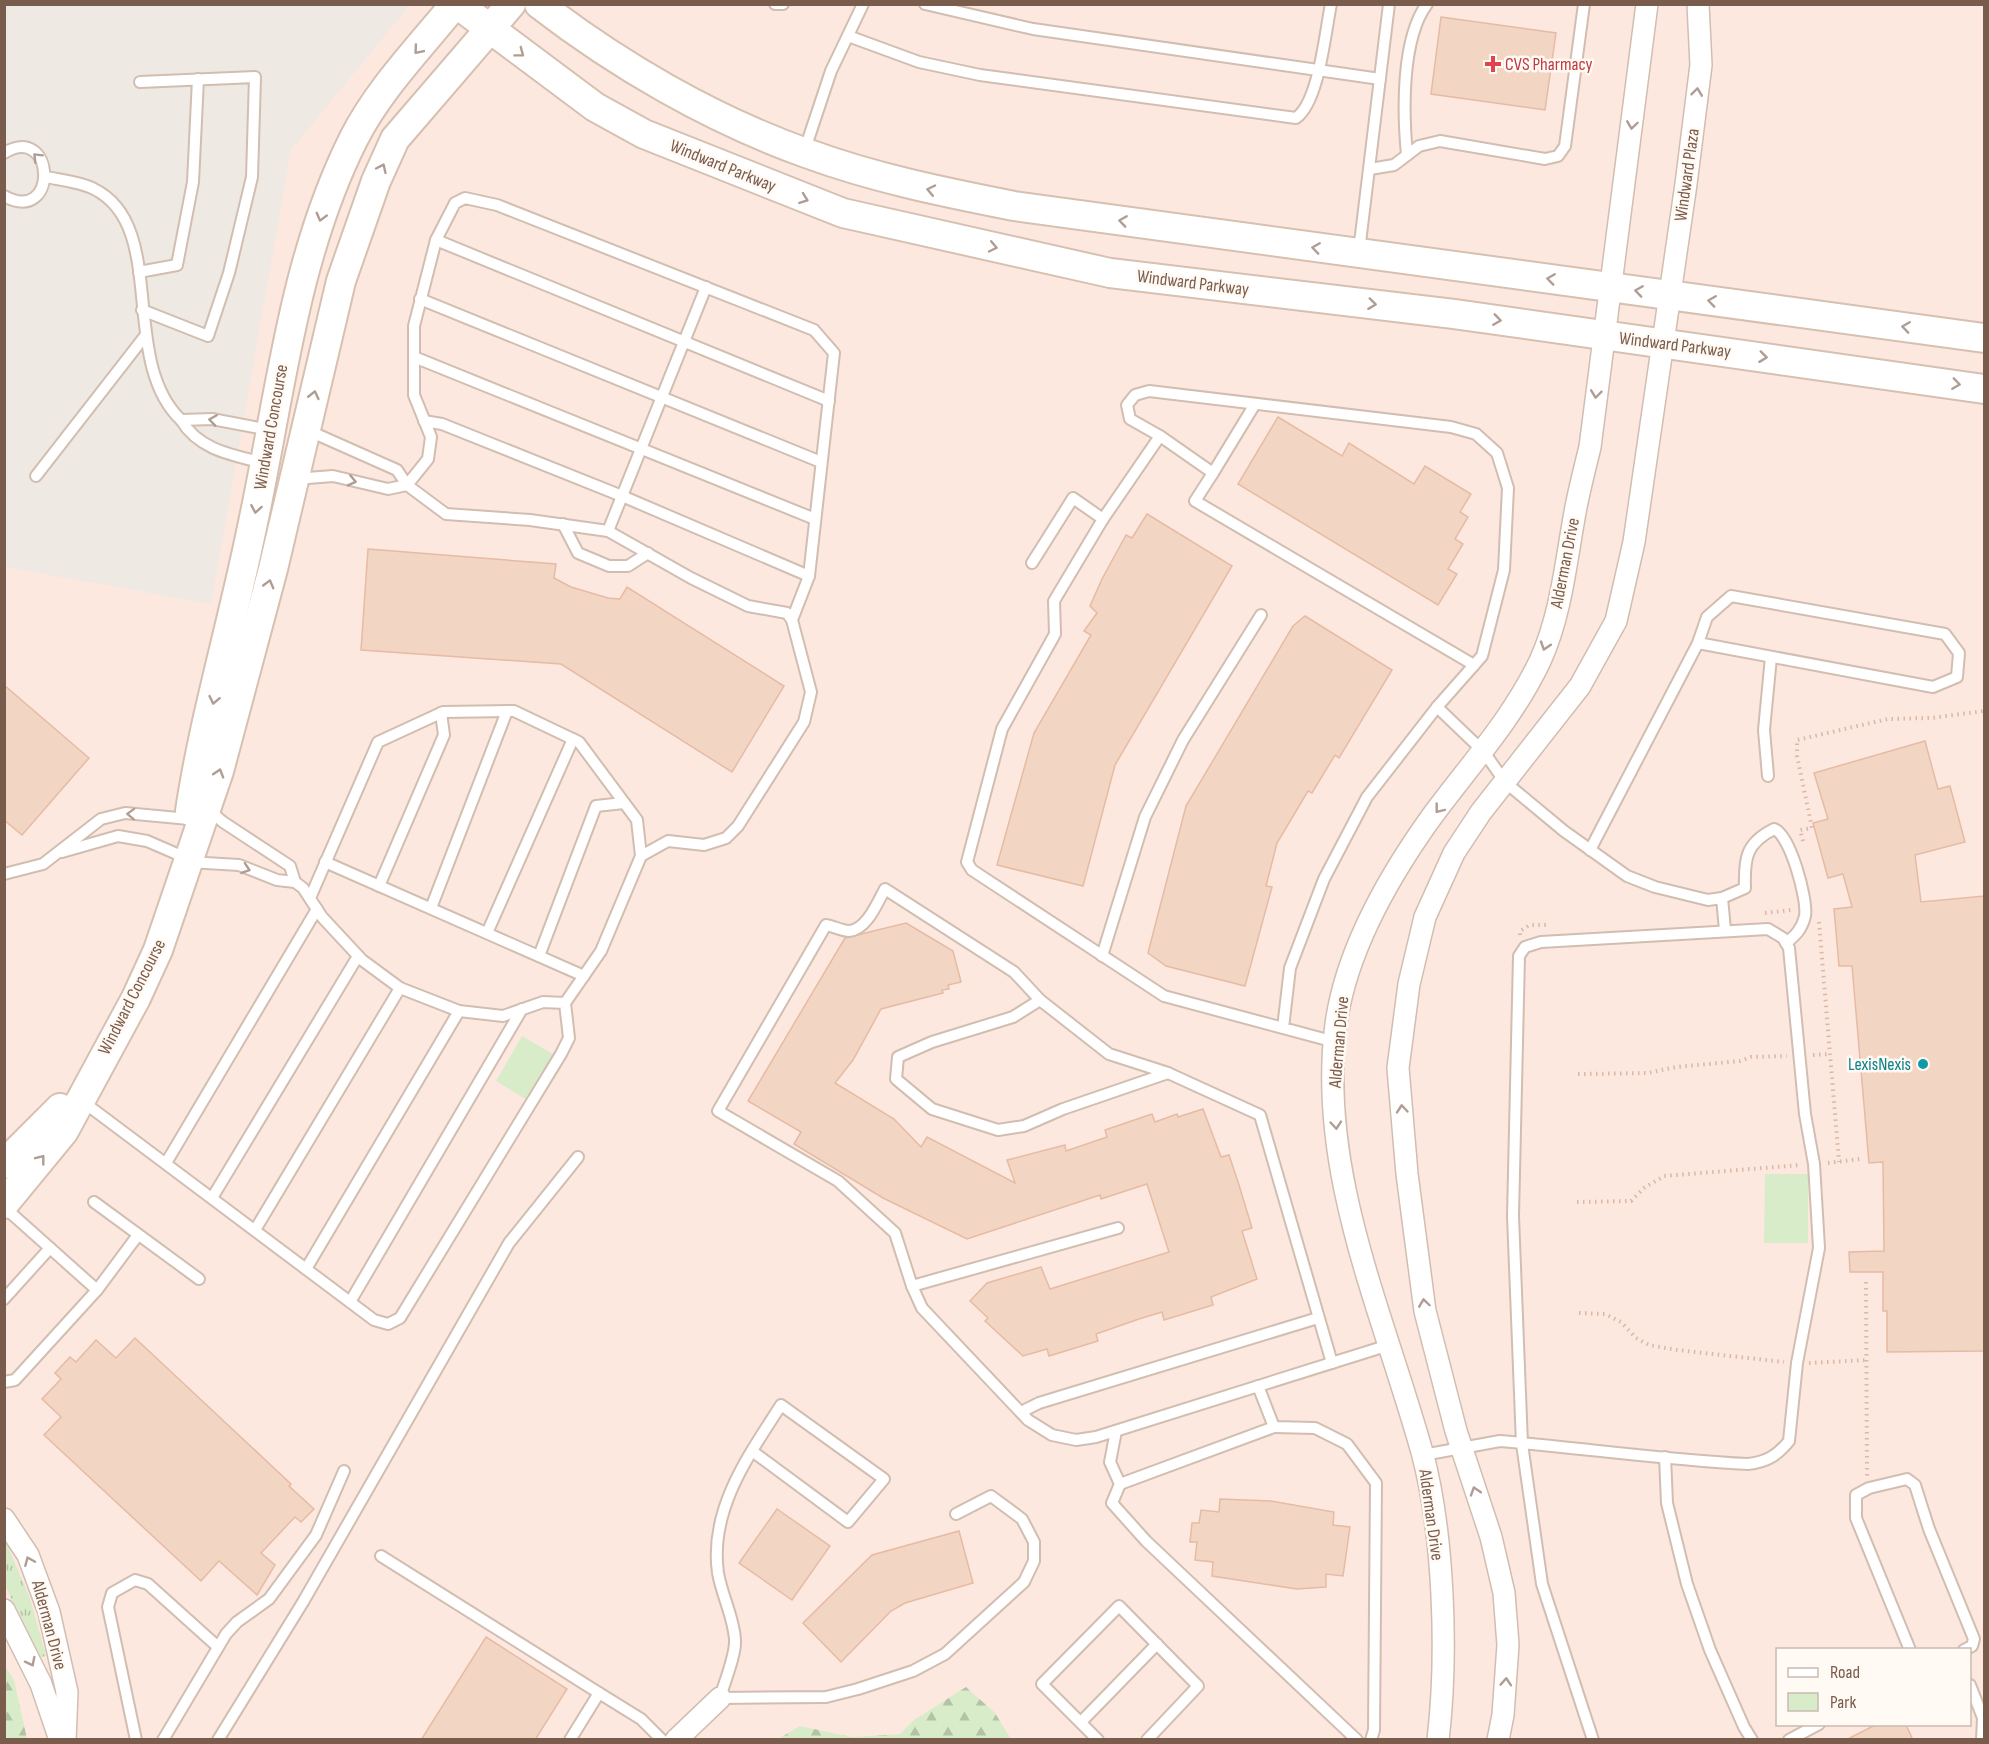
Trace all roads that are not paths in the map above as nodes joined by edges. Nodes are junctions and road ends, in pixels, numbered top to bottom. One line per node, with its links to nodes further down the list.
1 (456, 4): 14 (main road, Windward Parkway); 47 (main road, Windward Concourse, one-way to 47)
2 (511, 4): 14 (main road)
3 (539, 4): 21 (main road)
4 (775, 4): 5 (lane)
5 (783, 4)
6 (863, 4): 15 (lane)
7 (925, 4): 16 (lane)
8 (1331, 4): 16 (lane)
9 (1389, 4): 17 (lane)
10 (1427, 4): 22 (lane)
11 (1584, 4): 22 (lane)
12 (1647, 4): 30 (street, one-way to 30)
13 (1698, 4): 31 (street, Windward Plaza, one-way to 13)
14 (490, 30): 35 (main road, Windward Parkway, one-way to 35); 46 (main road, Windward Concourse, one-way to 14)
15 (848, 36): 16 (lane); 21 (lane)
16 (1318, 70): 17 (lane)
17 (1380, 79): 23 (lane)
18 (198, 80): 19 (lane); 28 (lane); 33 (lane)
19 (140, 82)
20 (4, 153): 24 (lane, one-way to 20)
21 (804, 153): 27 (main road, one-way to 21)
22 (1407, 155): 23 (lane)
23 (1370, 169): 27 (lane)
24 (46, 177): 25 (lane); 28 (lane)
25 (4, 196)
26 (436, 240): 29 (lane); 32 (lane); 37 (lane)
27 (1359, 254): 30 (main road, one-way to 27)
28 (139, 272): 33 (lane)
29 (706, 287): 37 (lane); 42 (lane)
30 (1609, 287): 31 (main road, one-way to 30); 35 (street, Alderman Drive)
31 (1670, 296): 36 (main road, one-way to 31); 38 (street, Windward Plaza)
32 (420, 299): 39 (lane); 41 (lane)
33 (142, 310): 34 (lane)
34 (145, 336): 44 (lane); 53 (lane)
35 (1603, 336): 38 (main road, Windward Parkway); 73 (street, Alderman Drive, one-way to 73)
36 (1984, 338)
37 (684, 341): 41 (lane); 42 (lane)
38 (1663, 344): 40 (main road, Windward Parkway, one-way to 40); 75 (street)
39 (414, 357): 45 (lane); 49 (lane)
40 (1984, 388)
41 (663, 396): 49 (lane); 50 (lane)
42 (829, 401): 50 (lane)
43 (1255, 404): 48 (lane); 52 (lane); 68 (lane)
44 (181, 420): 47 (lane, one-way to 44); 51 (lane)
45 (424, 421): 55 (lane); 56 (lane)
46 (306, 429): 54 (main road, Windward Concourse); 55 (lane)
47 (270, 430): 51 (main road, Windward Concourse)
48 (1160, 436): 52 (lane); 58 (lane)
49 (641, 449): 56 (lane); 57 (lane)
50 (821, 462): 57 (lane)
51 (264, 463): 77 (main road, Windward Concourse, one-way to 77)
52 (1213, 473): 68 (lane)
53 (36, 476)
54 (294, 479): 55 (lane, one-way to 55); 77 (main road, Windward Concourse, one-way to 54)
55 (407, 485): 59 (lane)
56 (622, 496): 60 (lane); 63 (lane)
57 (815, 519): 63 (lane)
58 (1103, 519): 62 (lane); 95 (lane)
59 (562, 524): 60 (lane); 61 (lane)
60 (608, 531): 61 (lane)
61 (648, 554): 65 (lane)
62 (1032, 563)
63 (808, 576): 65 (lane)
64 (1261, 615): 95 (lane)
65 (792, 620): 80 (lane)
66 (1698, 643): 67 (lane); 67 (lane); 78 (lane)
67 (1771, 657): 74 (lane)
68 (1474, 665): 69 (lane)
69 (1437, 706): 73 (lane); 102 (lane)
70 (507, 711): 71 (lane); 72 (lane); 88 (lane)
71 (441, 713): 81 (lane); 85 (lane)
72 (573, 739): 76 (lane); 91 (lane)
73 (1484, 752): 75 (lane); 103 (street, Alderman Drive, one-way to 103)
74 (1768, 776)
75 (1505, 782): 78 (lane); 132 (street, one-way to 75)
76 (624, 803): 80 (lane); 94 (lane)
77 (198, 813): 79 (lane, one-way to 79); 82 (main road, Windward Concourse); 84 (lane)
78 (1590, 850): 87 (lane)
79 (56, 854): 82 (lane); 83 (lane)
80 (641, 856): 96 (lane)
81 (325, 862): 85 (lane); 86 (lane)
82 (184, 869): 84 (lane, one-way to 84); 104 (main road, Windward Concourse)
83 (4, 874)
84 (295, 882): 86 (lane)
85 (379, 886): 88 (lane)
86 (310, 898): 89 (lane)
87 (1722, 898): 90 (lane); 92 (lane)
88 (431, 908): 91 (lane)
89 (317, 909): 93 (lane); 108 (lane)
90 (1725, 930): 92 (lane); 131 (lane)
91 (487, 933): 94 (lane)
92 (1786, 943): 135 (lane)
93 (358, 956): 97 (lane); 110 (lane)
94 (539, 956): 96 (lane)
95 (1102, 956): 102 (lane)
96 (584, 976): 99 (lane)
97 (400, 988): 101 (lane); 114 (lane)
98 (1040, 1000): 105 (lane); 105 (lane); 119 (lane)
99 (565, 1003): 100 (lane); 122 (lane)
100 (522, 1009): 101 (lane); 122 (lane)
101 (459, 1011): 117 (lane)
102 (1283, 1028): 103 (lane)
103 (1335, 1042): 124 (street, Alderman Drive, one-way to 124)
104 (94, 1072): 106 (main road, Windward Concourse); 109 (main road, Windward Concourse)
105 (1168, 1074): 123 (lane)
106 (80, 1100): 108 (lane); 112 (main road, Windward Concourse, one-way to 106)
107 (578, 1157): 155 (lane)
108 (166, 1163): 110 (lane)
109 (4, 1164)
110 (212, 1198): 114 (lane)
111 (94, 1202): 115 (lane)
112 (4, 1206): 116 (lane)
113 (1118, 1228): 119 (lane)
114 (255, 1230): 117 (lane)
115 (138, 1234): 118 (lane); 120 (lane)
116 (50, 1248): 120 (lane); 121 (lane)
117 (306, 1269): 122 (lane)
118 (200, 1279)
119 (912, 1286): 128 (lane)
120 (97, 1290): 126 (lane)
121 (4, 1299)
122 (350, 1302)
123 (1318, 1318): 125 (lane); 128 (lane)
124 (1389, 1345): 125 (lane); 134 (street, Alderman Drive)
125 (1332, 1363): 127 (lane)
126 (4, 1382)
127 (1258, 1386): 129 (lane); 130 (lane)
128 (1021, 1413): 130 (lane)
129 (1274, 1427): 137 (lane); 162 (lane)
130 (1116, 1431): 137 (lane)
131 (1522, 1443): 132 (lane); 135 (lane); 165 (lane)
132 (1461, 1447): 134 (lane); 164 (street, one-way to 132)
133 (752, 1451): 133 (lane); 148 (lane)
134 (1423, 1455): 163 (street, Alderman Drive)
135 (1665, 1457): 166 (lane)
136 (344, 1471): 143 (lane)
137 (1120, 1484): 161 (lane)
138 (956, 1514): 148 (lane)
139 (4, 1519): 152 (street, Alderman Drive, one-way to 139)
140 (381, 1556): 147 (lane)
141 (4, 1610): 151 (street, Alderman Drive, one-way to 151)
142 (1157, 1644): 149 (lane); 149 (lane); 160 (lane)
143 (218, 1647): 153 (lane); 154 (lane)
144 (1909, 1648): 145 (lane)
145 (1968, 1648)
146 (1971, 1688): 168 (lane)
147 (599, 1693): 156 (lane); 157 (lane)
148 (720, 1698): 158 (street)
149 (1081, 1722): 159 (lane)
150 (1817, 1726): 167 (lane)
151 (60, 1740)
152 (65, 1740)
153 (136, 1740)
154 (163, 1740)
155 (218, 1740)
156 (570, 1740)
157 (662, 1740)
158 (676, 1740)
159 (1098, 1740)
160 (1148, 1740)
161 (1357, 1740)
162 (1371, 1740)
163 (1438, 1740)
164 (1498, 1740)
165 (1593, 1740)
166 (1752, 1740)
167 (1789, 1740)
168 (1982, 1740)

